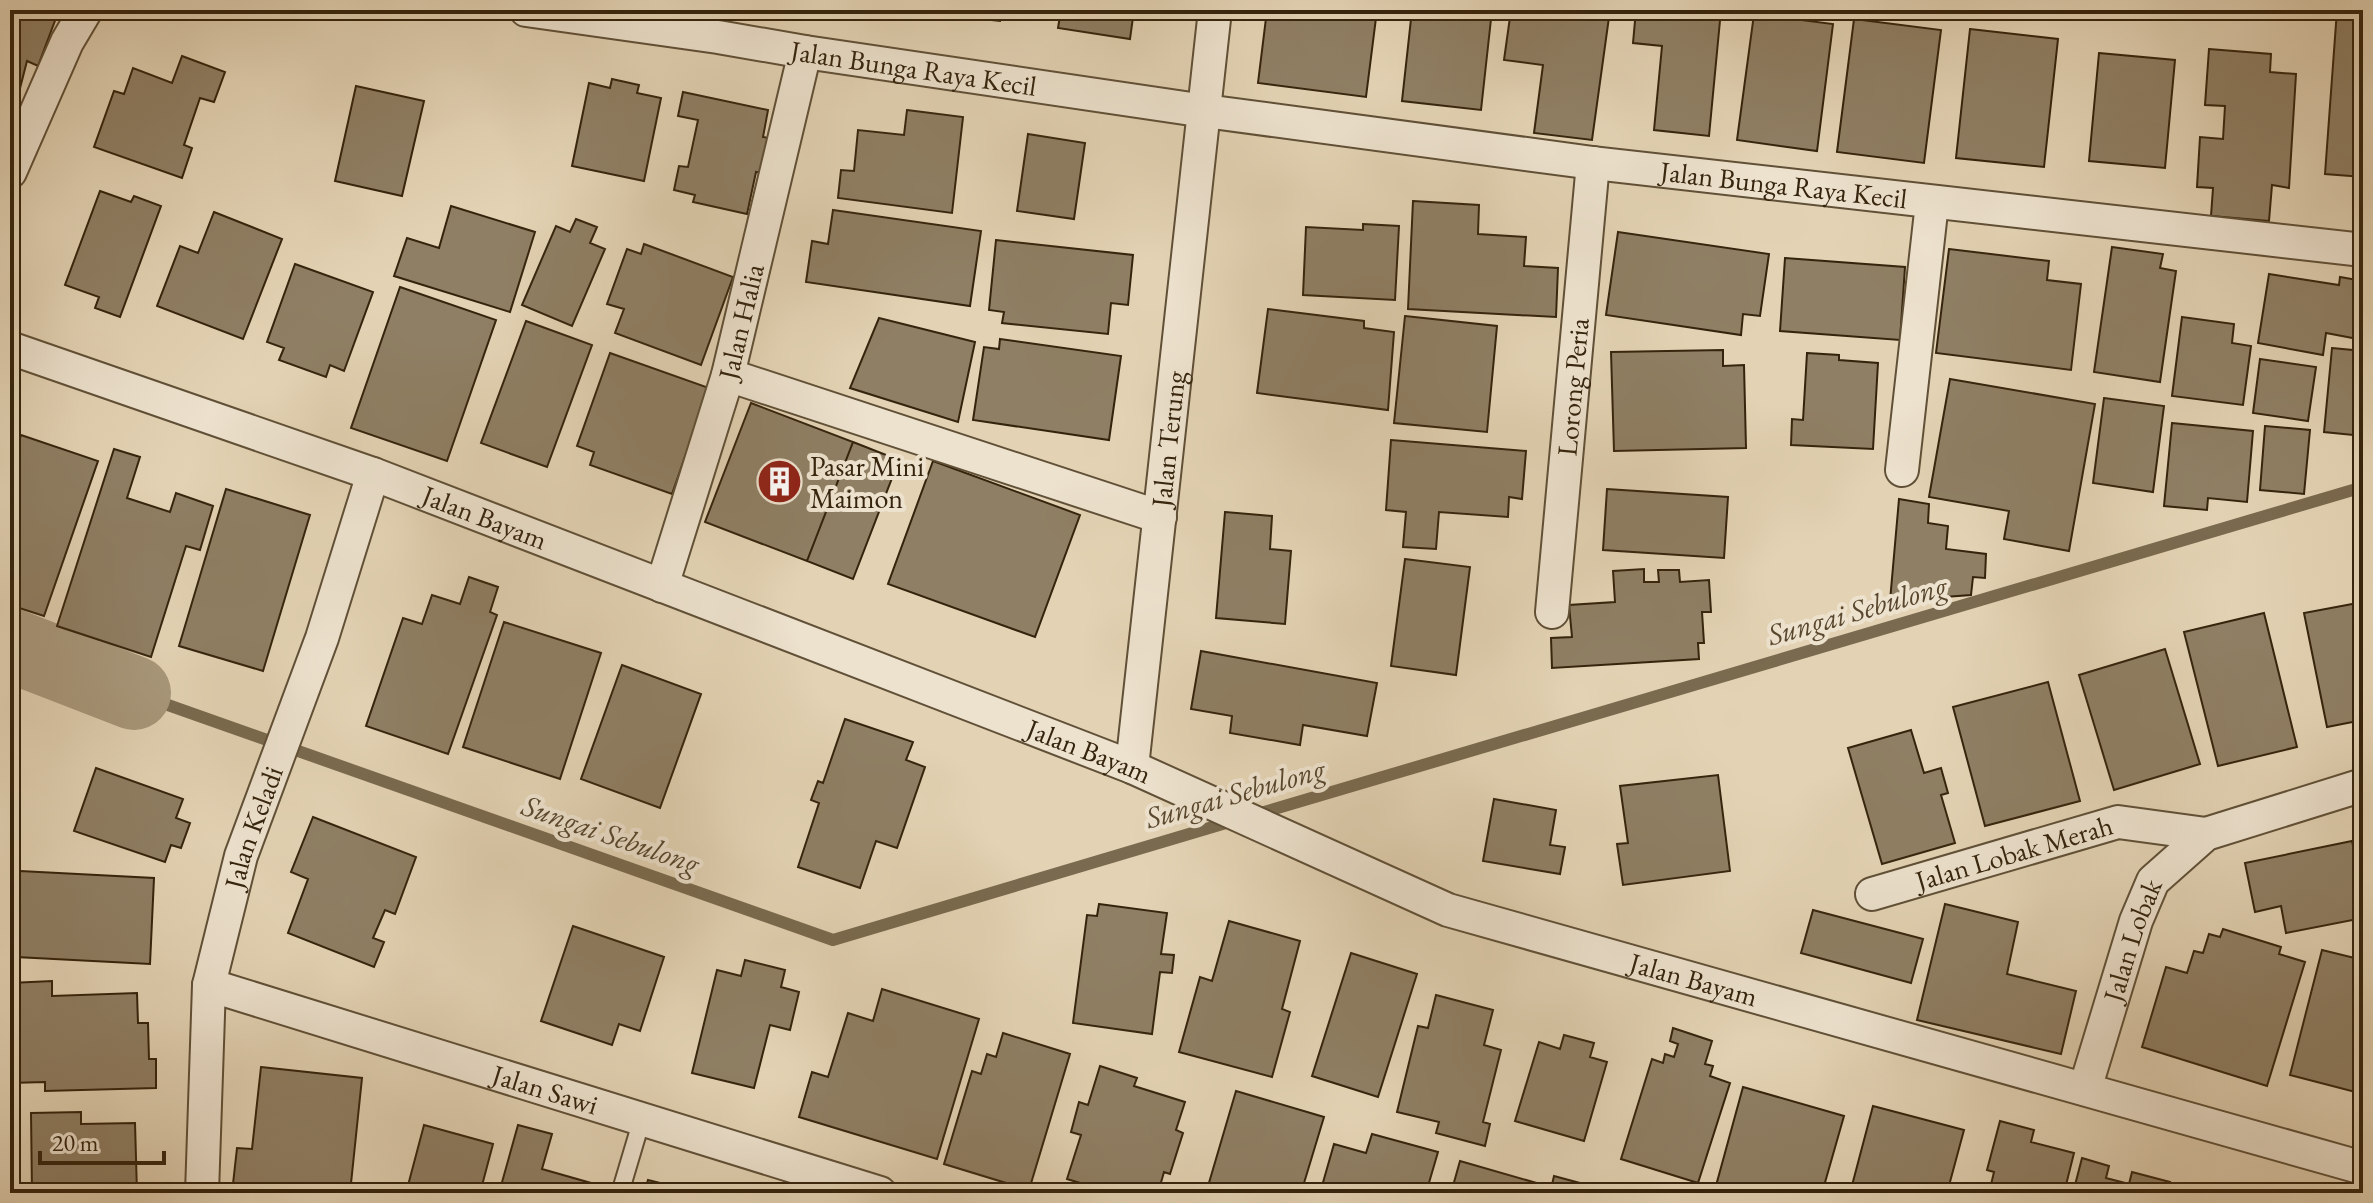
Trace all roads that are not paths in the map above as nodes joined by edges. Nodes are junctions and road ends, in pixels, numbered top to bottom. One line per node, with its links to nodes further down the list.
1 (86, 10): 8 (street)
2 (526, 10): 4 (street, Jalan Bunga Raya Kecil)
3 (1215, 10): 6 (street)
4 (720, 23): 5 (street, Jalan Bunga Raya Kecil)
5 (805, 52): 6 (street, Jalan Bunga Raya Kecil); 12 (street, Jalan Halia)
6 (1205, 111): 7 (street, Jalan Bunga Raya Kecil); 15 (street, Jalan Terung)
7 (1593, 163): 9 (street, Jalan Bunga Raya Kecil); 17 (street, Lorong Peria)
8 (10, 172)
9 (1932, 203): 10 (street, Jalan Bunga Raya Kecil); 13 (street)
10 (2363, 250)
11 (10, 348): 14 (street, Jalan Bayam)
12 (728, 375): 15 (street); 16 (street, Jalan Halia)
13 (1902, 470)
14 (373, 474): 16 (street, Jalan Bayam); 22 (street, Jalan Keladi)
15 (1160, 517): 18 (street, Jalan Terung)
16 (662, 586): 18 (street, Jalan Bayam)
17 (1552, 612)
18 (1146, 773): 23 (street, Jalan Bayam)
19 (2363, 785): 20 (street, Jalan Lobak)
20 (2206, 834): 21 (street, Jalan Lobak Merah); 23 (street, Jalan Lobak)
21 (1872, 894)
22 (209, 985): 24 (street, Jalan Sawi); 26 (street, Jalan Keladi)
23 (2085, 1089): 25 (street, Jalan Bayam)
24 (642, 1119): 27 (lane); 28 (street, Jalan Sawi)
25 (2363, 1168)
26 (202, 1193)
27 (620, 1193)
28 (880, 1193)

